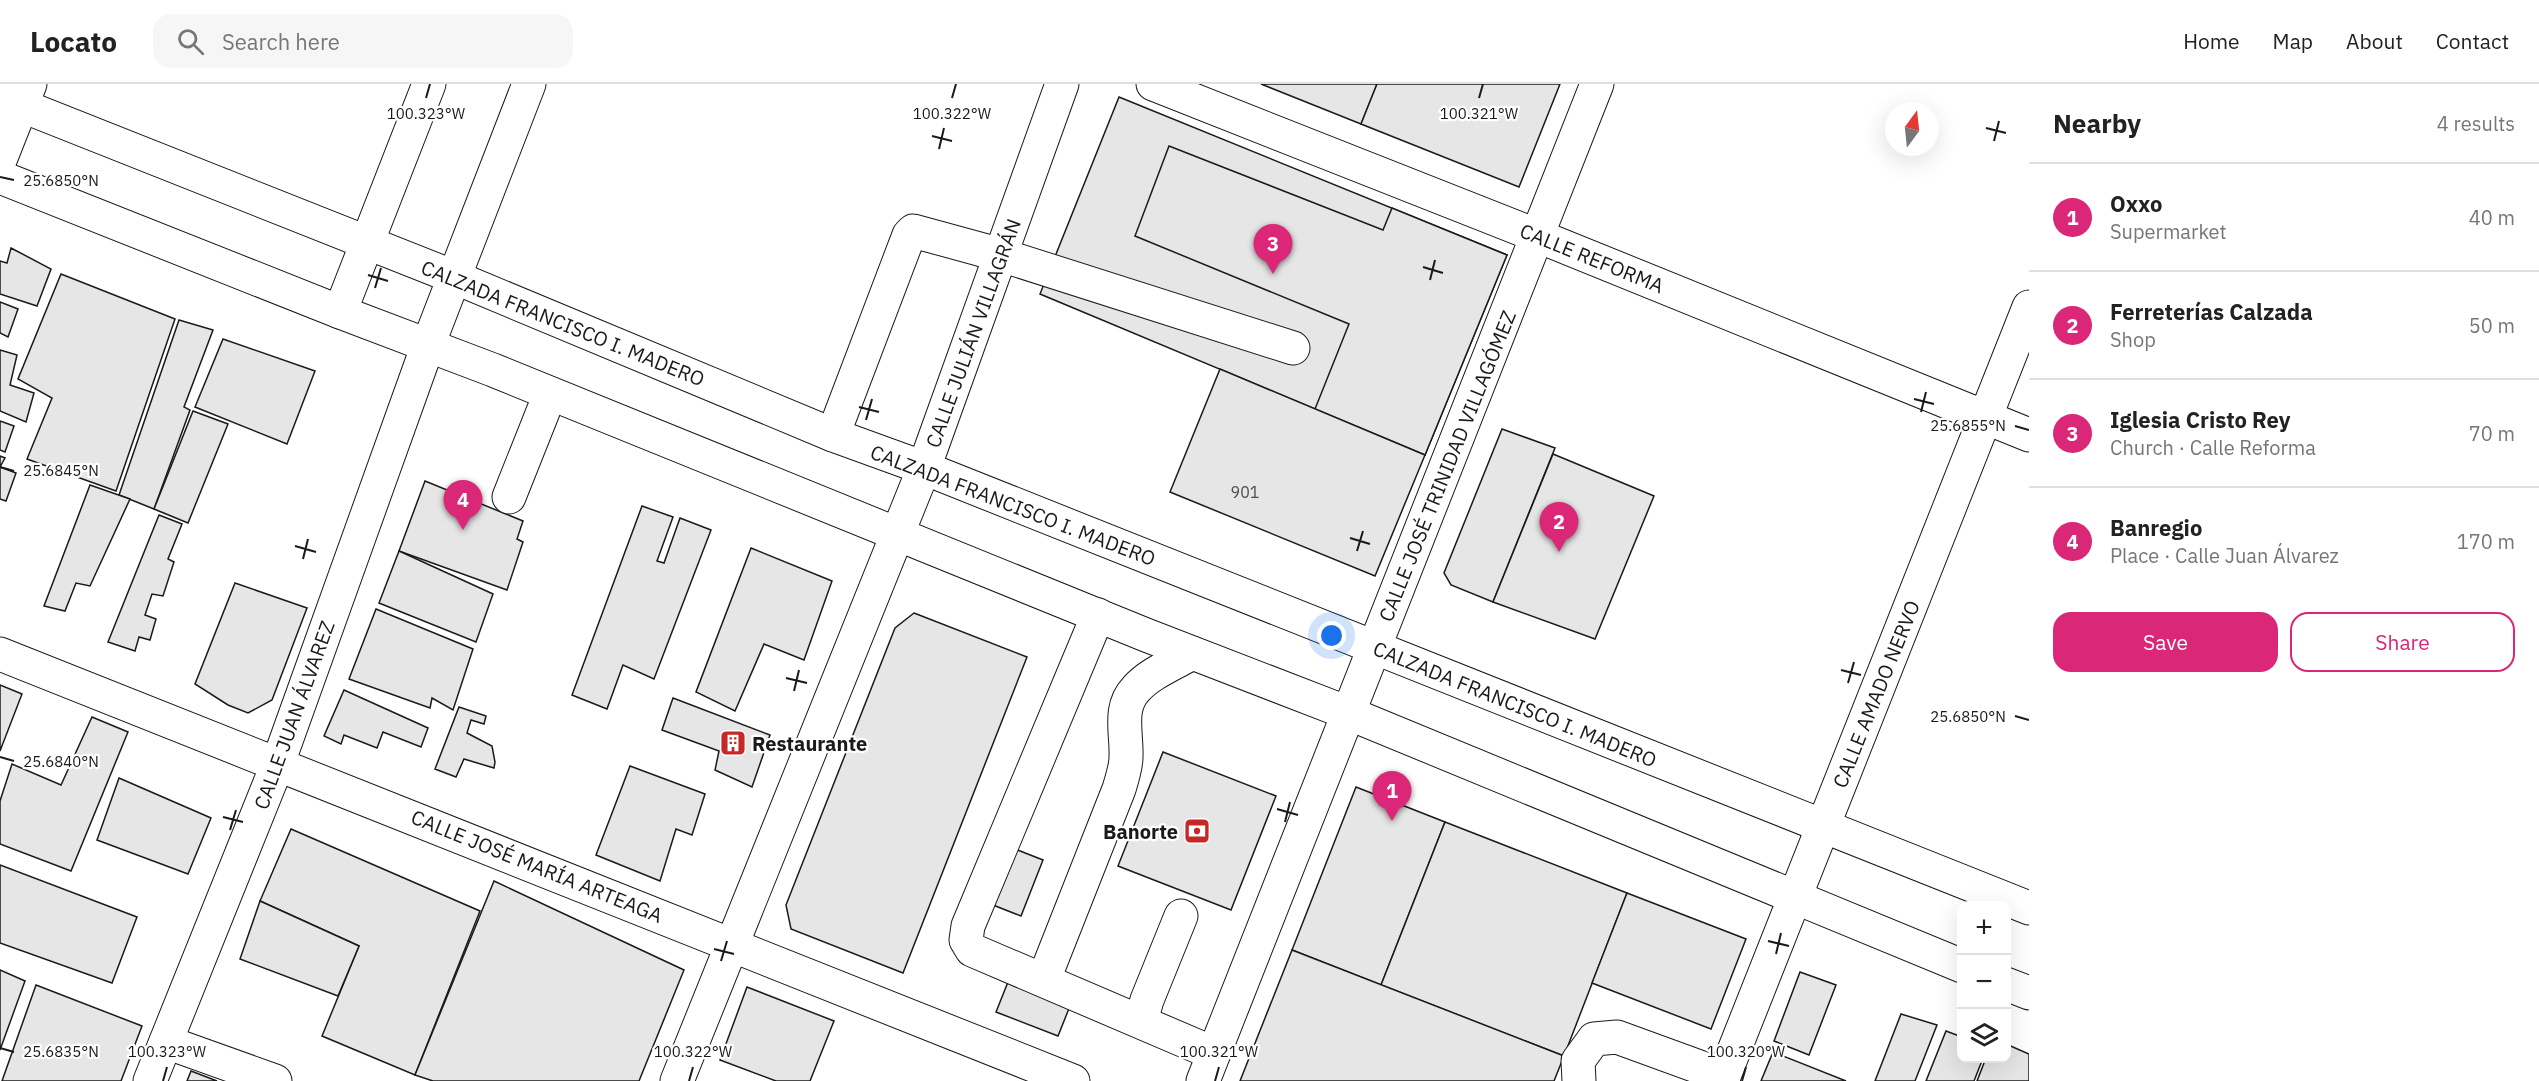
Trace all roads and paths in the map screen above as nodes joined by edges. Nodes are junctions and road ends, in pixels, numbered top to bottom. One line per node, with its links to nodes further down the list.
1 (429, 84): 10 (street)
2 (529, 84): 12 (street, CALLE JUAN ÁLVAREZ)
3 (1062, 84): 11 (street, CALLE JULIÁN VILLAGRÁN)
4 (1153, 84): 9 (street, CALLE REFORMA)
5 (1597, 84): 9 (street, CALLE JOSÉ TRINIDAD VILLAGÓMEZ)
6 (17, 95): 7 (street); 10 (street, CALZADA FRANCISCO I. MADERO)
7 (0, 160)
8 (0, 177): 14 (street)
9 (1538, 236): 18 (street, CALLE REFORMA); 25 (street, CALLE JOSÉ TRINIDAD VILLAGÓMEZ)
10 (366, 242): 12 (street, CALZADA FRANCISCO I. MADERO); 14 (street)
11 (1000, 255): 16 (street); 19 (street); 21 (street, CALLE JULIÁN VILLAGRÁN)
12 (454, 277): 15 (street, CALLE JUAN ÁLVAREZ); 19 (street, CALZADA FRANCISCO I. MADERO)
13 (2029, 307): 18 (street, CALLE AMADO NERVO)
14 (340, 312): 15 (street)
15 (428, 345): 17 (street); 29 (street, CALLE JUAN ÁLVAREZ)
16 (1293, 348)
17 (550, 394): 22 (street); 23 (street)
18 (1986, 418): 20 (street, CALLE REFORMA); 30 (street, CALLE AMADO NERVO)
19 (833, 435): 21 (street, CALZADA FRANCISCO I. MADERO)
20 (2029, 435)
21 (924, 468): 23 (street, CALLE JULIÁN VILLAGRÁN); 25 (street, CALZADA FRANCISCO I. MADERO)
22 (509, 497)
23 (896, 533): 24 (street); 34 (street, CALLE JULIÁN VILLAGRÁN)
24 (1098, 615): 26 (street); 36 (street)
25 (1374, 648): 28 (street, CALLE JOSÉ TRINIDAD VILLAGÓMEZ); 30 (street, CALZADA FRANCISCO I. MADERO)
26 (1192, 653): 28 (street); 36 (street)
27 (0, 654): 29 (street, CALLE JOSÉ MARÍA ARTEAGA)
28 (1348, 712): 31 (street); 41 (street, CALLE JOSÉ TRINIDAD VILLAGÓMEZ)
29 (278, 763): 34 (street, CALLE JOSÉ MARÍA ARTEAGA); 40 (street, CALLE JUAN ÁLVAREZ)
30 (1823, 827): 31 (street, CALLE AMADO NERVO); 32 (street, CALZADA FRANCISCO I. MADERO)
31 (1795, 897): 35 (street); 42 (street, CALLE AMADO NERVO)
32 (2029, 908)
33 (1181, 916): 39 (street)
34 (734, 945): 45 (street, CALLE JULIÁN VILLAGRÁN); 46 (street, CALLE JOSÉ MARÍA ARTEAGA)
35 (1957, 964)
36 (1044, 979): 39 (street)
37 (2011, 986): 38 (street)
38 (2029, 993)
39 (1141, 1021): 41 (street)
40 (166, 1042): 43 (street, CALLE JUAN ÁLVAREZ); 44 (street)
41 (1208, 1067)
42 (1723, 1079): 47 (street)
43 (150, 1081)
44 (275, 1081)
45 (677, 1081)
46 (1073, 1081)
47 (1580, 1081)

